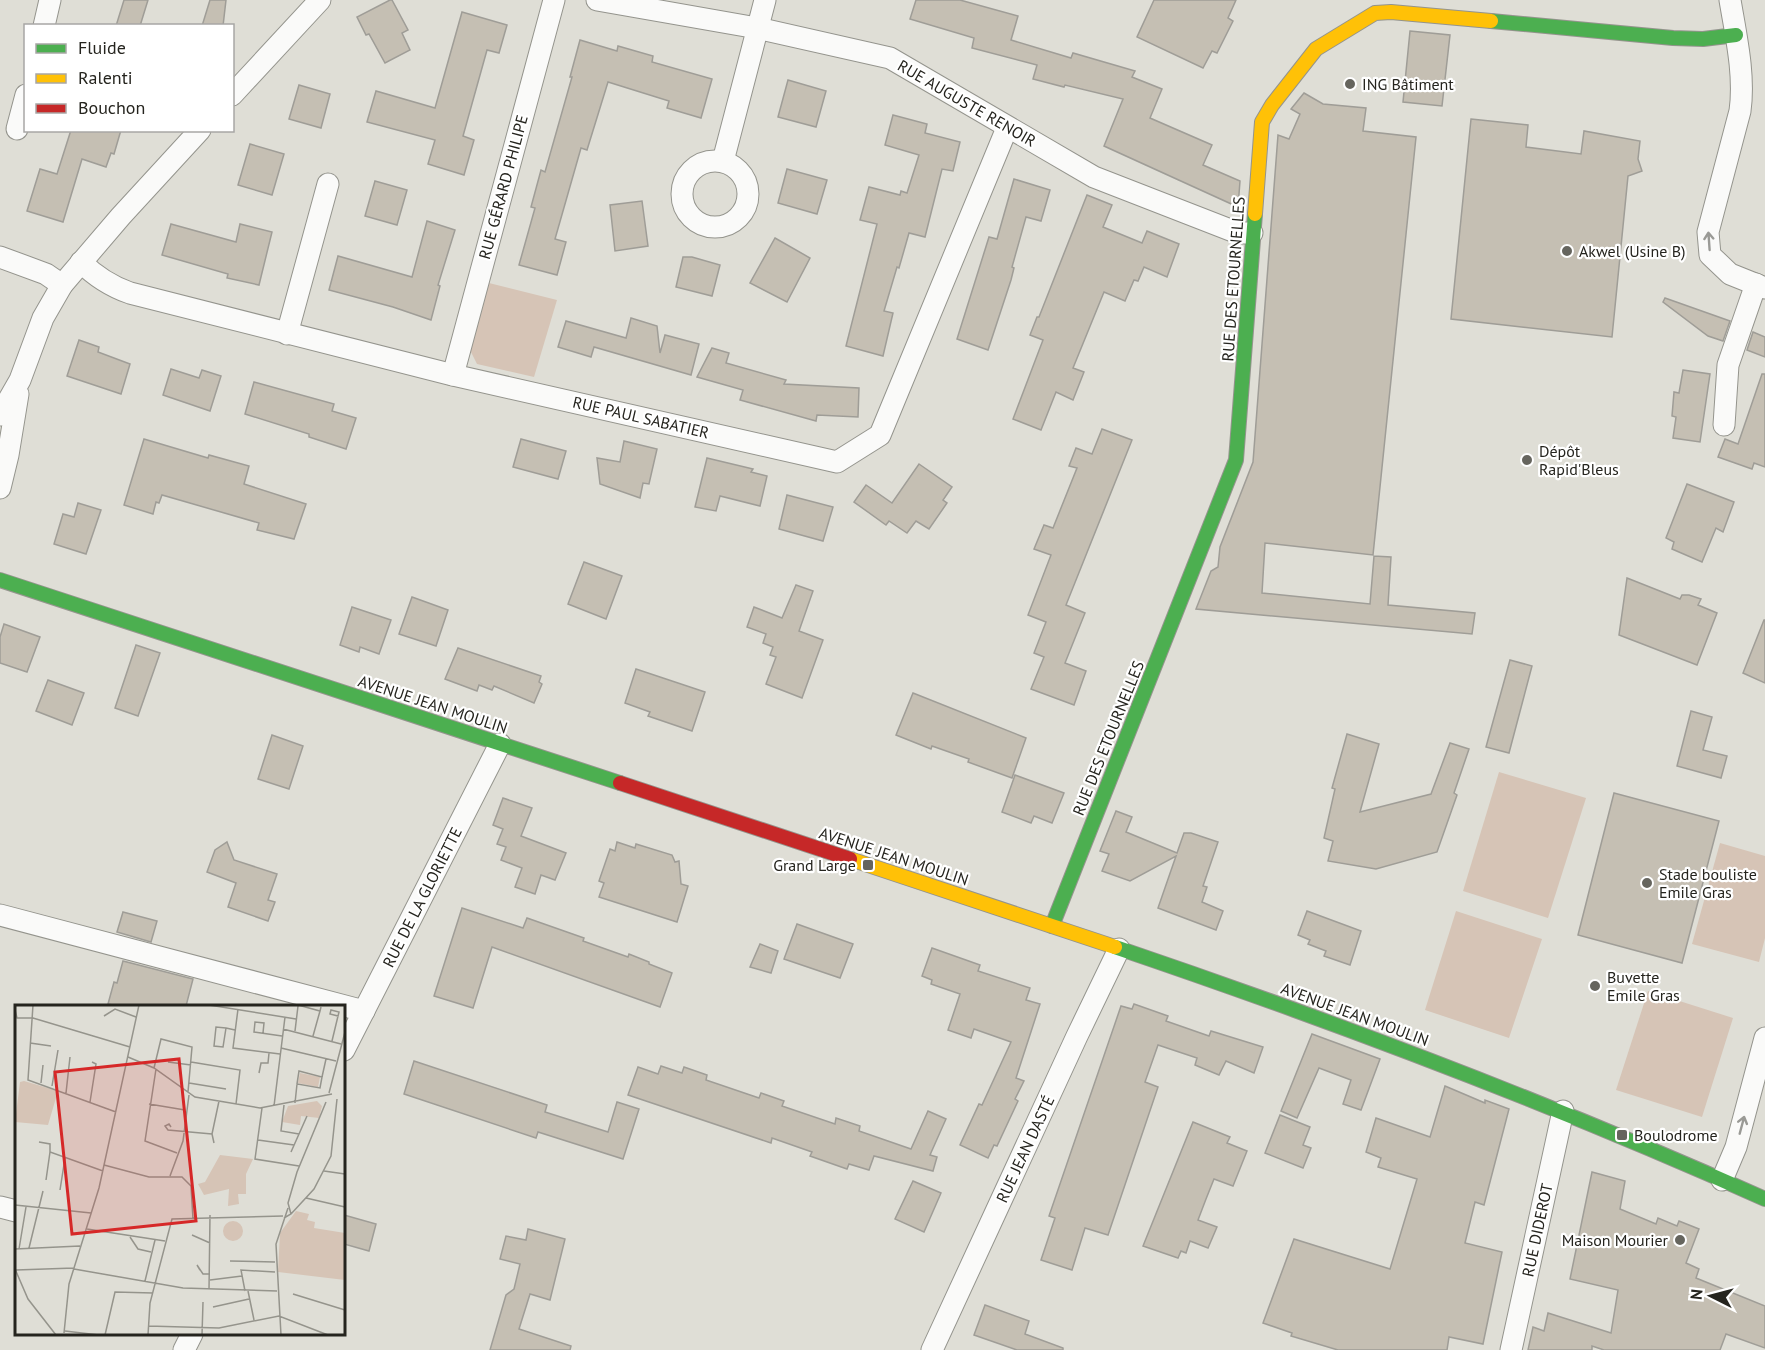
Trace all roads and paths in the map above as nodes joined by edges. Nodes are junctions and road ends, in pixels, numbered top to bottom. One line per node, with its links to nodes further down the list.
1 (50, 0): 7 (street)
2 (320, 0): 10 (street)
3 (554, 0): 23 (street, RUE GÉRARD PHILIPE)
4 (597, 0): 8 (street, RUE AUGUSTE RENOIR)
5 (765, 0): 8 (street)
6 (1730, 0): 9 (street)
7 (44, 24)
8 (757, 28): 12 (street, RUE AUGUSTE RENOIR); 15 (street)
9 (1736, 35): 17 (main road, RUE DES ETOURNELLES); 21 (street, one-way to 9)
10 (234, 93)
11 (24, 103): 13 (street)
12 (1007, 128): 17 (street, RUE AUGUSTE RENOIR); 23 (street, RUE PAUL SABATIER)
13 (17, 129)
14 (198, 132): 19 (street)
15 (723, 161)
16 (328, 184): 22 (street)
17 (1252, 234): 31 (main road, RUE DES ETOURNELLES)
18 (0, 257): 20 (street)
19 (81, 262): 20 (street); 22 (street, RUE PAUL SABATIER)
20 (62, 285): 24 (street)
21 (1760, 286): 26 (street)
22 (287, 334): 23 (street, RUE PAUL SABATIER)
23 (453, 375)
24 (20, 380): 25 (street); 27 (street)
25 (0, 415)
26 (1724, 425)
27 (0, 488)
28 (0, 580): 29 (main road, AVENUE JEAN MOULIN)
29 (500, 744): 31 (main road, AVENUE JEAN MOULIN); 35 (street, RUE DE LA GLORIETTE)
30 (0, 915): 33 (street)
31 (1052, 926): 32 (main road, AVENUE JEAN MOULIN)
32 (1119, 949): 38 (main road, AVENUE JEAN MOULIN); 44 (street, RUE JEAN DASTÉ)
33 (341, 1005)
34 (345, 1006): 35 (street)
35 (364, 1011): 37 (street, RUE DE LA GLORIETTE)
36 (1765, 1038): 39 (street, one-way to 36)
37 (345, 1048)
38 (1563, 1111): 39 (main road, AVENUE JEAN MOULIN); 46 (street, RUE DIDEROT)
39 (1722, 1180): 40 (main road, AVENUE JEAN MOULIN)
40 (1765, 1199)
41 (0, 1207): 42 (street)
42 (15, 1211)
43 (192, 1335): 45 (street)
44 (940, 1348)
45 (184, 1350)
46 (1511, 1350)

